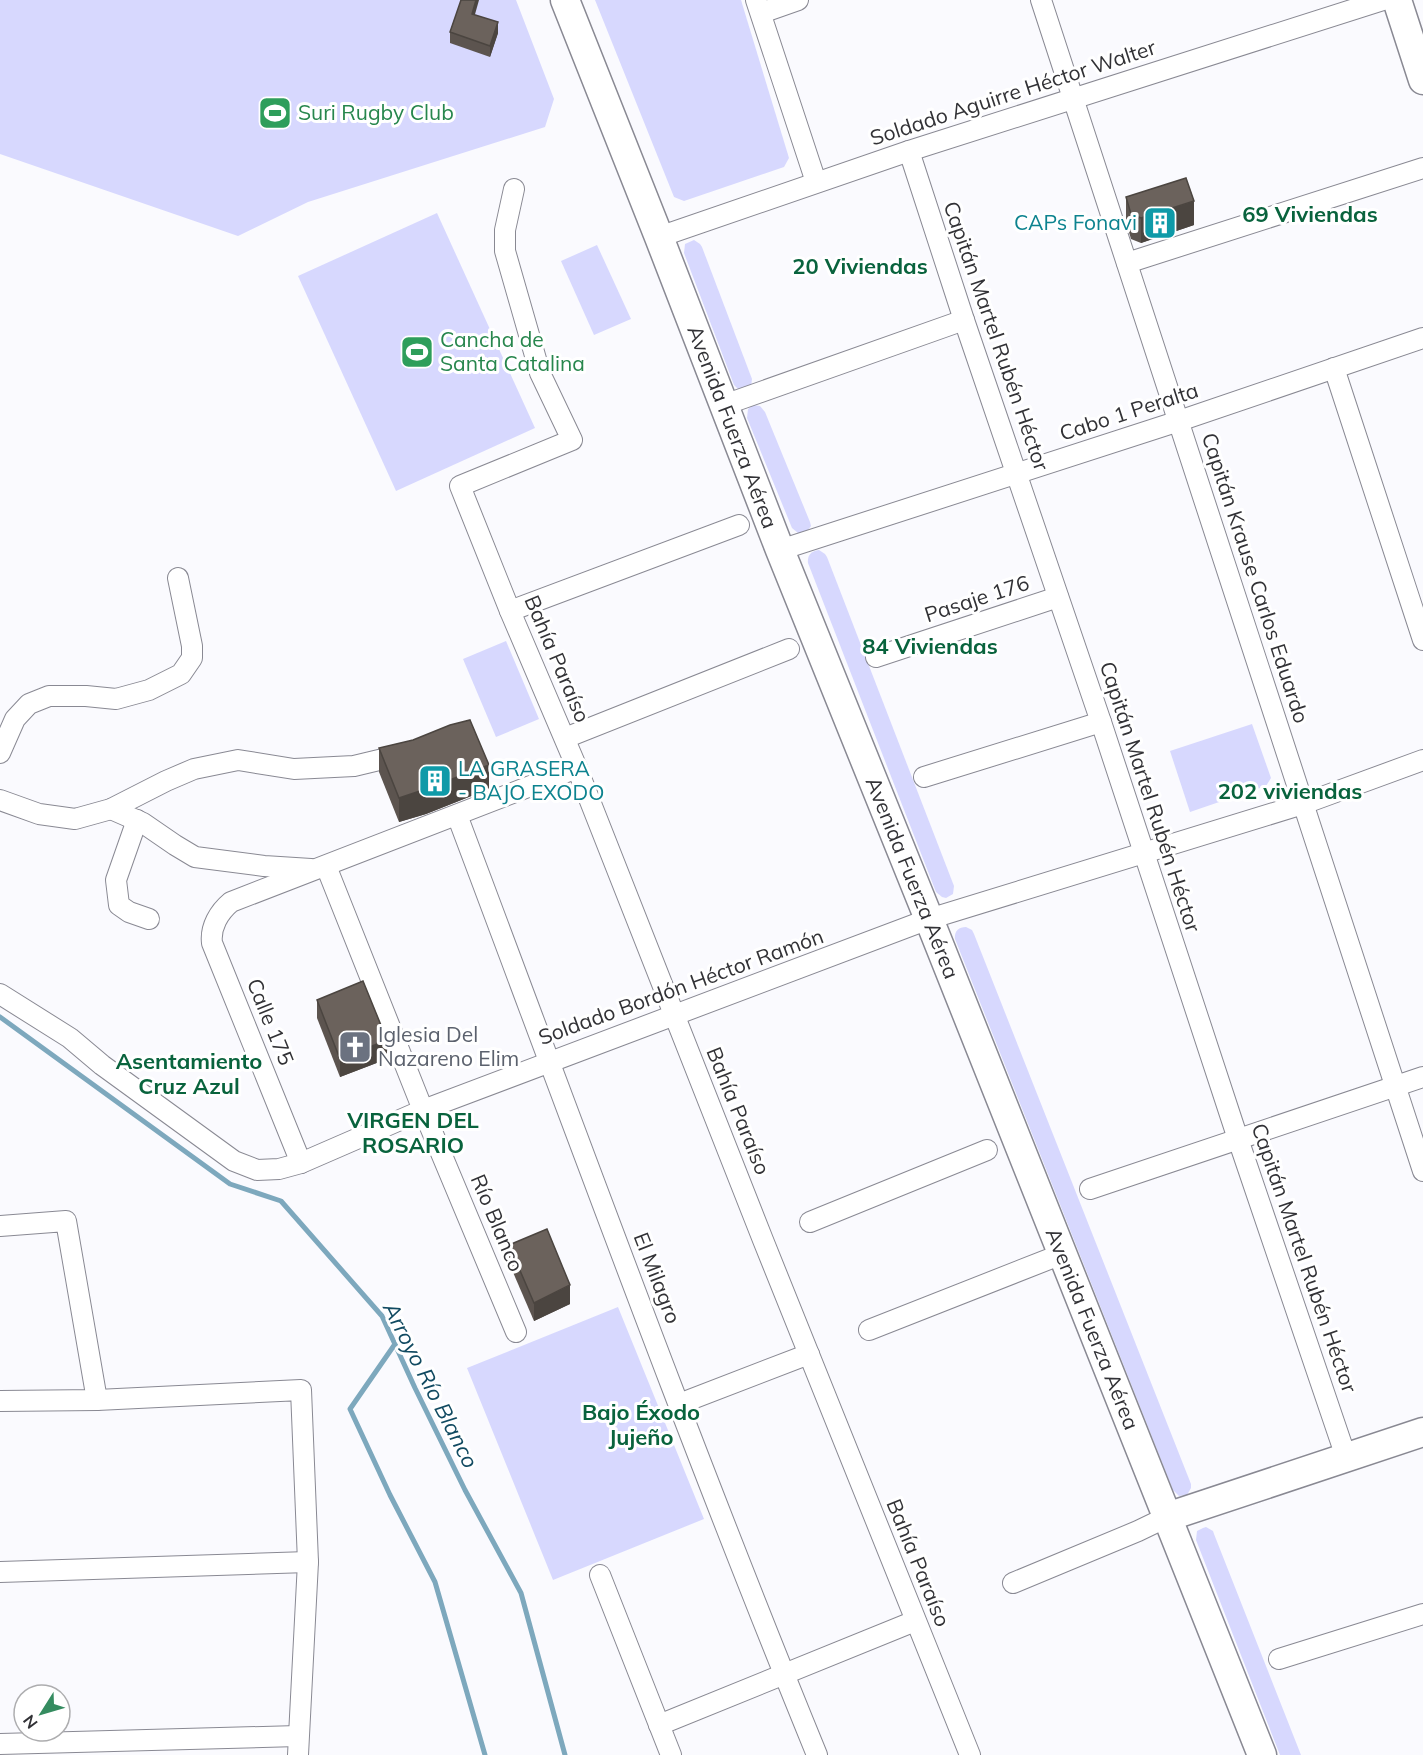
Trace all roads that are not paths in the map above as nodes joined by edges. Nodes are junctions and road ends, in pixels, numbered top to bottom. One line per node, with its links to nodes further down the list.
1 (565, 0): 13 (main road, Avenida Fuerza Aérea)
2 (798, 0): 6 (street)
3 (1041, 0): 8 (street, Capitán Krause Carlos Eduardo)
4 (1383, 0): 8 (street, Soldado Aguirre Héctor Walter)
5 (1397, 0): 7 (main road)
6 (759, 6): 11 (street)
7 (1423, 80)
8 (1073, 99): 9 (street, Soldado Aguirre Héctor Walter); 14 (street, Capitán Krause Carlos Eduardo)
9 (909, 152): 11 (street, Soldado Aguirre Héctor Walter); 15 (street, Capitán Martel Rubén Héctor)
10 (1423, 168): 14 (street)
11 (816, 182): 13 (street, Soldado Aguirre Héctor Walter)
12 (514, 189): 25 (street, Bahía Paraíso)
13 (659, 237): 18 (main road, Avenida Fuerza Aérea)
14 (1127, 263): 19 (street, Capitán Krause Carlos Eduardo)
15 (964, 320): 18 (street); 20 (street, Capitán Martel Rubén Héctor)
16 (1423, 338): 17 (street, Cabo 1 Peralta)
17 (1334, 368): 19 (street, Cabo 1 Peralta); 26 (street)
18 (724, 405): 22 (main road, Avenida Fuerza Aérea)
19 (1179, 421): 20 (street, Cabo 1 Peralta); 37 (street, Capitán Krause Carlos Eduardo)
20 (1017, 474): 22 (street, Cabo 1 Peralta); 24 (street, Capitán Martel Rubén Héctor)
21 (739, 525): 25 (street)
22 (780, 550): 44 (main road, Avenida Fuerza Aérea)
23 (178, 578): 32 (street)
24 (1058, 597): 28 (street, Pasaje 176); 29 (street, Capitán Martel Rubén Héctor)
25 (510, 611): 30 (street, Bahía Paraíso)
26 (1423, 640)
27 (789, 649): 30 (street)
28 (876, 657)
29 (1101, 722): 35 (street); 41 (street, Capitán Martel Rubén Héctor)
30 (565, 738): 34 (street, Bahía Paraíso)
31 (418, 750): 38 (street)
32 (0, 753)
33 (1423, 760): 37 (street, Soldado Bordón Héctor Ramón)
34 (577, 768): 39 (street); 46 (street, Bahía Paraíso)
35 (924, 777)
36 (0, 800): 38 (street)
37 (1303, 804): 41 (street, Soldado Bordón Héctor Ramón); 49 (street, Capitán Krause Carlos Eduardo)
38 (111, 809): 40 (street)
39 (457, 815): 42 (street); 47 (street, El Milagro)
40 (137, 820): 42 (street); 43 (street)
41 (1144, 854): 44 (street, Soldado Bordón Héctor Ramón); 51 (street, Capitán Martel Rubén Héctor)
42 (322, 867): 50 (street, Río Blanco); 53 (street, Calle 175)
43 (149, 919)
44 (929, 920): 46 (street, Soldado Bordón Héctor Ramón); 58 (main road, Avenida Fuerza Aérea)
45 (0, 994): 53 (street, Soldado Bordón Héctor Ramón)
46 (674, 1015): 47 (street, Soldado Bordón Héctor Ramón); 61 (street, Bahía Paraíso)
47 (549, 1061): 50 (street, Soldado Bordón Héctor Ramón); 64 (street, El Milagro)
48 (1423, 1077): 49 (street)
49 (1395, 1086): 51 (street); 54 (street, Capitán Krause Carlos Eduardo)
50 (423, 1110): 53 (street, Soldado Bordón Héctor Ramón); 60 (street, Río Blanco)
51 (1238, 1139): 55 (street); 66 (street, Capitán Martel Rubén Héctor)
52 (987, 1150): 56 (street)
53 (301, 1163)
54 (1423, 1171)
55 (1090, 1189)
56 (810, 1222)
57 (0, 1226): 62 (street)
58 (1062, 1254): 59 (street); 67 (main road, Avenida Fuerza Aérea)
59 (869, 1330)
60 (516, 1332)
61 (809, 1354): 64 (street); 73 (street, Bahía Paraíso)
62 (97, 1400): 63 (street); 68 (street)
63 (0, 1401)
64 (679, 1404): 75 (street, El Milagro)
65 (1423, 1432): 66 (main road)
66 (1346, 1457): 67 (main road)
67 (1167, 1516): 71 (street); 82 (main road, Avenida Fuerza Aérea)
68 (308, 1562): 69 (street); 78 (street)
69 (0, 1572)
70 (600, 1575): 76 (street)
71 (1013, 1583)
72 (1423, 1614): 74 (street)
73 (915, 1621): 75 (street); 81 (street, Bahía Paraíso)
74 (1279, 1659)
75 (784, 1674): 76 (street); 80 (street, El Milagro)
76 (659, 1725): 79 (street)
77 (0, 1744): 78 (street)
78 (298, 1745)
79 (671, 1755)
80 (817, 1755)
81 (970, 1755)
82 (1262, 1755)

